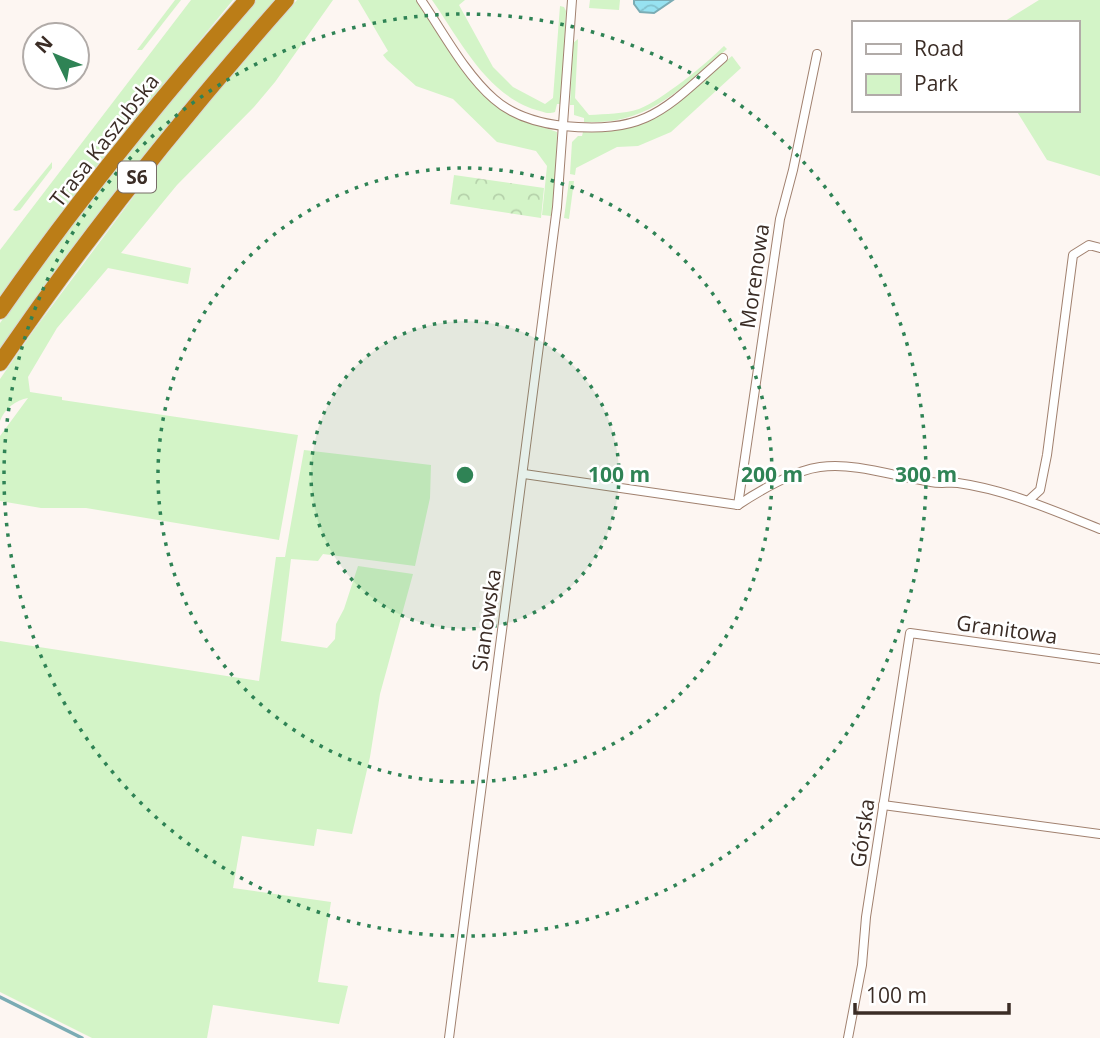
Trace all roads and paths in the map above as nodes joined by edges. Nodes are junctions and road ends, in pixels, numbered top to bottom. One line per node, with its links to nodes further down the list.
1 (247, 0): 9 (highway, Trasa Kaszubska / S6)
2 (286, 0): 10 (highway, S6)
3 (421, 0): 7 (street)
4 (572, 0): 7 (street, Sianowska)
5 (817, 54): 13 (street, Morenowa)
6 (723, 58): 7 (street)
7 (564, 126): 11 (street, Sianowska)
8 (1100, 248): 12 (street)
9 (0, 311)
10 (0, 363)
11 (524, 474): 13 (street); 19 (street, Sianowska)
12 (1029, 500): 13 (street); 14 (street)
13 (738, 505)
14 (1100, 529)
15 (910, 633): 16 (street, Granitowa); 17 (street, Górska)
16 (1100, 659)
17 (883, 806): 18 (street); 20 (street, Górska)
18 (1100, 834)
19 (449, 1038)
20 (848, 1038)

